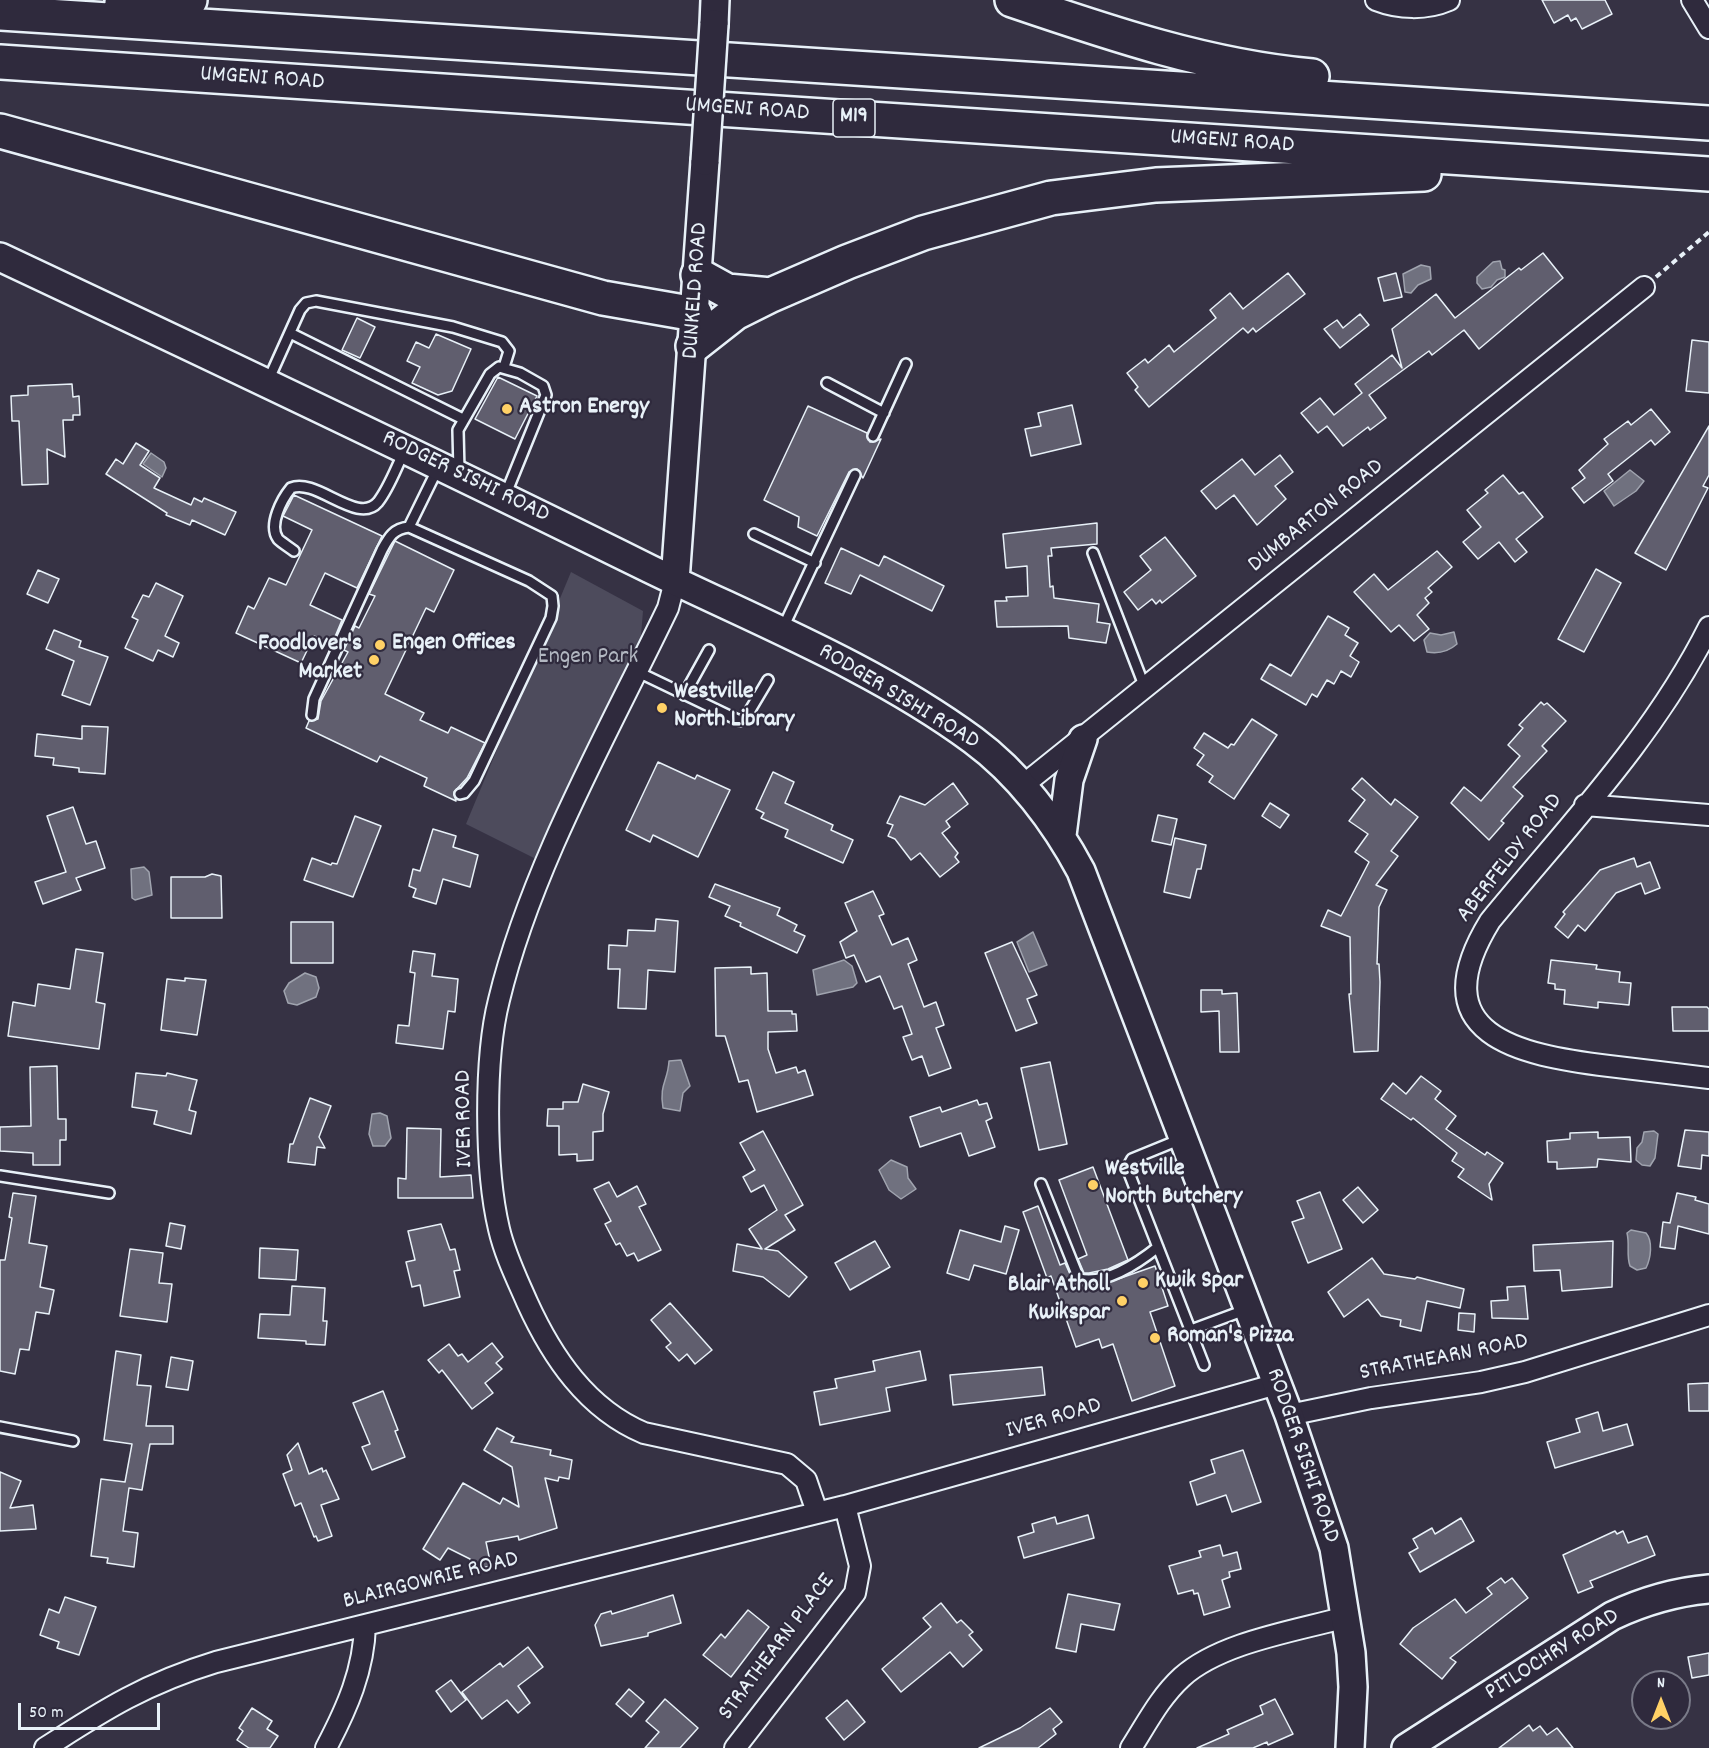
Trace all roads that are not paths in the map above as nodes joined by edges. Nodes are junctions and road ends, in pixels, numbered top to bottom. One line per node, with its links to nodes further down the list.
1 (190, 0): 6 (highway)
2 (1012, 0): 11 (highway)
3 (1376, 0): 4 (street)
4 (1449, 0)
5 (1692, 0): 9 (street)
6 (0, 4)
7 (715, 12): 17 (main road, DUNKELD ROAD, bridge)
8 (0, 13): 12 (highway, UMGENI ROAD / M19)
9 (1709, 28)
10 (0, 62): 14 (highway, UMGENI ROAD / M19)
11 (1709, 118)
12 (1709, 123)
13 (0, 131): 20 (highway)
14 (1623, 169): 15 (highway, UMGENI ROAD / M19); 19 (highway)
15 (1709, 174)
16 (0, 257): 24 (main road, RODGER SISHI ROAD)
17 (698, 275): 19 (highway); 20 (main road, DUNKELD ROAD)
18 (1644, 287): 44 (street, DUMBARTON ROAD)
19 (771, 295): 20 (highway)
20 (694, 330): 38 (main road, DUNKELD ROAD)
21 (290, 333): 23 (lane); 24 (lane); 27 (lane)
22 (906, 364): 26 (lane)
23 (504, 367): 27 (lane); 32 (lane)
24 (267, 383): 29 (main road, RODGER SISHI ROAD)
25 (826, 383): 26 (lane)
26 (884, 413): 28 (lane)
27 (463, 419): 30 (lane)
28 (873, 436)
29 (405, 449): 30 (main road, RODGER SISHI ROAD); 35 (lane)
30 (449, 470): 32 (main road, RODGER SISHI ROAD); 33 (lane)
31 (855, 475): 37 (lane)
32 (505, 496): 38 (main road, RODGER SISHI ROAD)
33 (409, 527): 46 (lane); 49 (lane)
34 (754, 534): 37 (lane)
35 (294, 551)
36 (1093, 554): 44 (lane)
37 (815, 563): 40 (lane)
38 (675, 581): 40 (main road, RODGER SISHI ROAD); 42 (street, IVER ROAD)
39 (1709, 627): 50 (street, ABERFELDY ROAD)
40 (781, 632): 48 (main road, RODGER SISHI ROAD)
41 (709, 650): 45 (lane)
42 (638, 672): 45 (lane); 68 (street, IVER ROAD)
43 (768, 680): 45 (lane)
44 (1145, 688): 47 (street, DUMBARTON ROAD)
45 (684, 695)
46 (312, 716)
47 (1083, 738): 48 (street, DUMBARTON ROAD); 52 (main road)
48 (1022, 786): 52 (main road, RODGER SISHI ROAD)
49 (460, 794)
50 (1586, 804): 51 (street); 53 (street, ABERFELDY ROAD)
51 (1709, 815)
52 (1062, 834): 54 (main road, RODGER SISHI ROAD)
53 (1709, 1078)
54 (1184, 1138): 58 (lane); 59 (main road, RODGER SISHI ROAD)
55 (0, 1176): 57 (lane)
56 (1041, 1184): 58 (lane)
57 (109, 1193)
58 (1158, 1247): 61 (lane)
59 (1248, 1308): 61 (lane); 63 (main road, RODGER SISHI ROAD)
60 (1709, 1315): 64 (street, STRATHEARN ROAD)
61 (1191, 1330): 62 (lane)
62 (1204, 1365)
63 (1276, 1384): 64 (main road, RODGER SISHI ROAD); 67 (street, IVER ROAD)
64 (1289, 1415): 70 (main road, RODGER SISHI ROAD)
65 (0, 1427): 66 (lane)
66 (73, 1441)
67 (845, 1506): 68 (street, BLAIRGOWRIE ROAD); 74 (street, STRATHEARN PLACE)
68 (817, 1512): 71 (street, BLAIRGOWRIE ROAD)
69 (1709, 1588): 77 (main road, PITLOCHRY ROAD)
70 (1346, 1617): 75 (street); 76 (main road, RODGER SISHI ROAD)
71 (365, 1624): 72 (street, BLAIRGOWRIE ROAD); 73 (street)
72 (45, 1748)
73 (326, 1748)
74 (735, 1748)
75 (1131, 1748)
76 (1350, 1748)
77 (1406, 1748)

